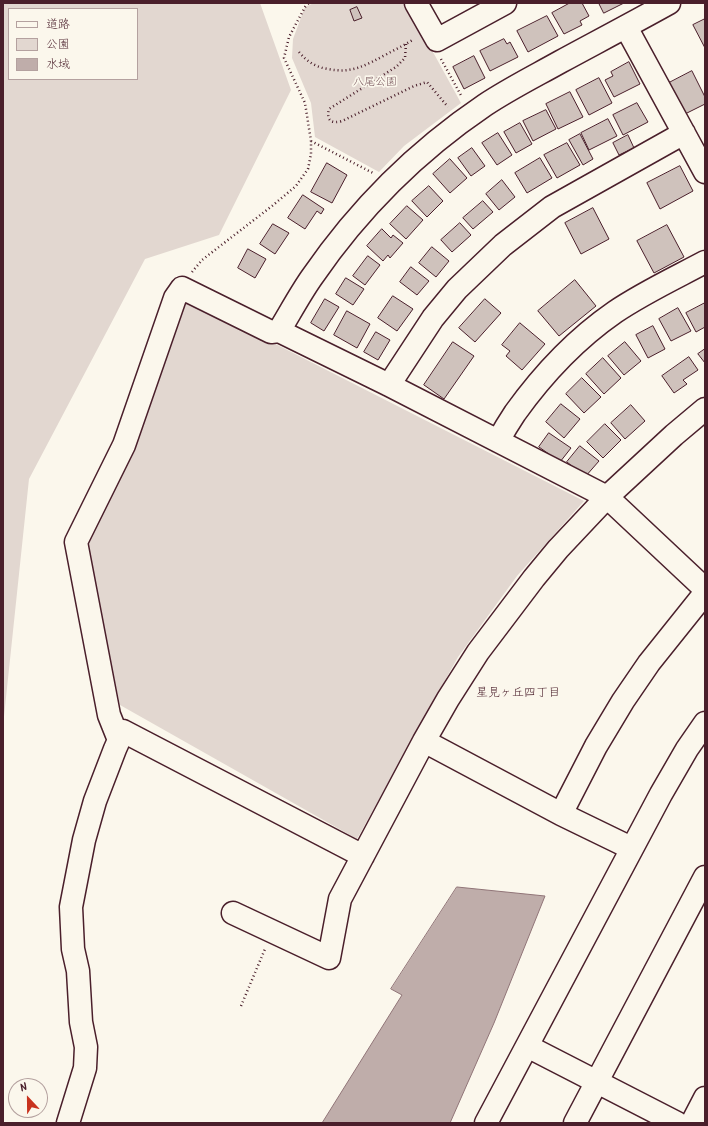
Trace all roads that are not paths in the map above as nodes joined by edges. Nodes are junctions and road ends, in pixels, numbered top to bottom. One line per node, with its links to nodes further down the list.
1 (416, 3): 2 (street)
2 (506, 3)
3 (669, 3): 4 (street)
4 (626, 27): 5 (street); 8 (street)
5 (684, 133): 6 (street); 9 (street)
6 (705, 172)
7 (705, 262): 11 (street)
8 (279, 331): 9 (street); 16 (street)
9 (388, 385): 11 (street)
10 (705, 409): 12 (street)
11 (498, 441): 12 (street)
12 (607, 497): 13 (street); 17 (street)
13 (705, 589)
14 (705, 593): 18 (street)
15 (705, 723): 19 (street)
16 (121, 735): 20 (street); 26 (street)
17 (424, 741): 18 (street); 20 (street)
18 (561, 814): 19 (street)
19 (631, 848): 23 (street)
20 (363, 856): 22 (street)
21 (705, 877): 24 (street)
22 (233, 913)
23 (527, 1046): 24 (street); 27 (street)
24 (597, 1081): 28 (street); 29 (street)
25 (705, 1098): 30 (street)
26 (68, 1123)
27 (486, 1123)
28 (575, 1123)
29 (677, 1123)
30 (692, 1123)

